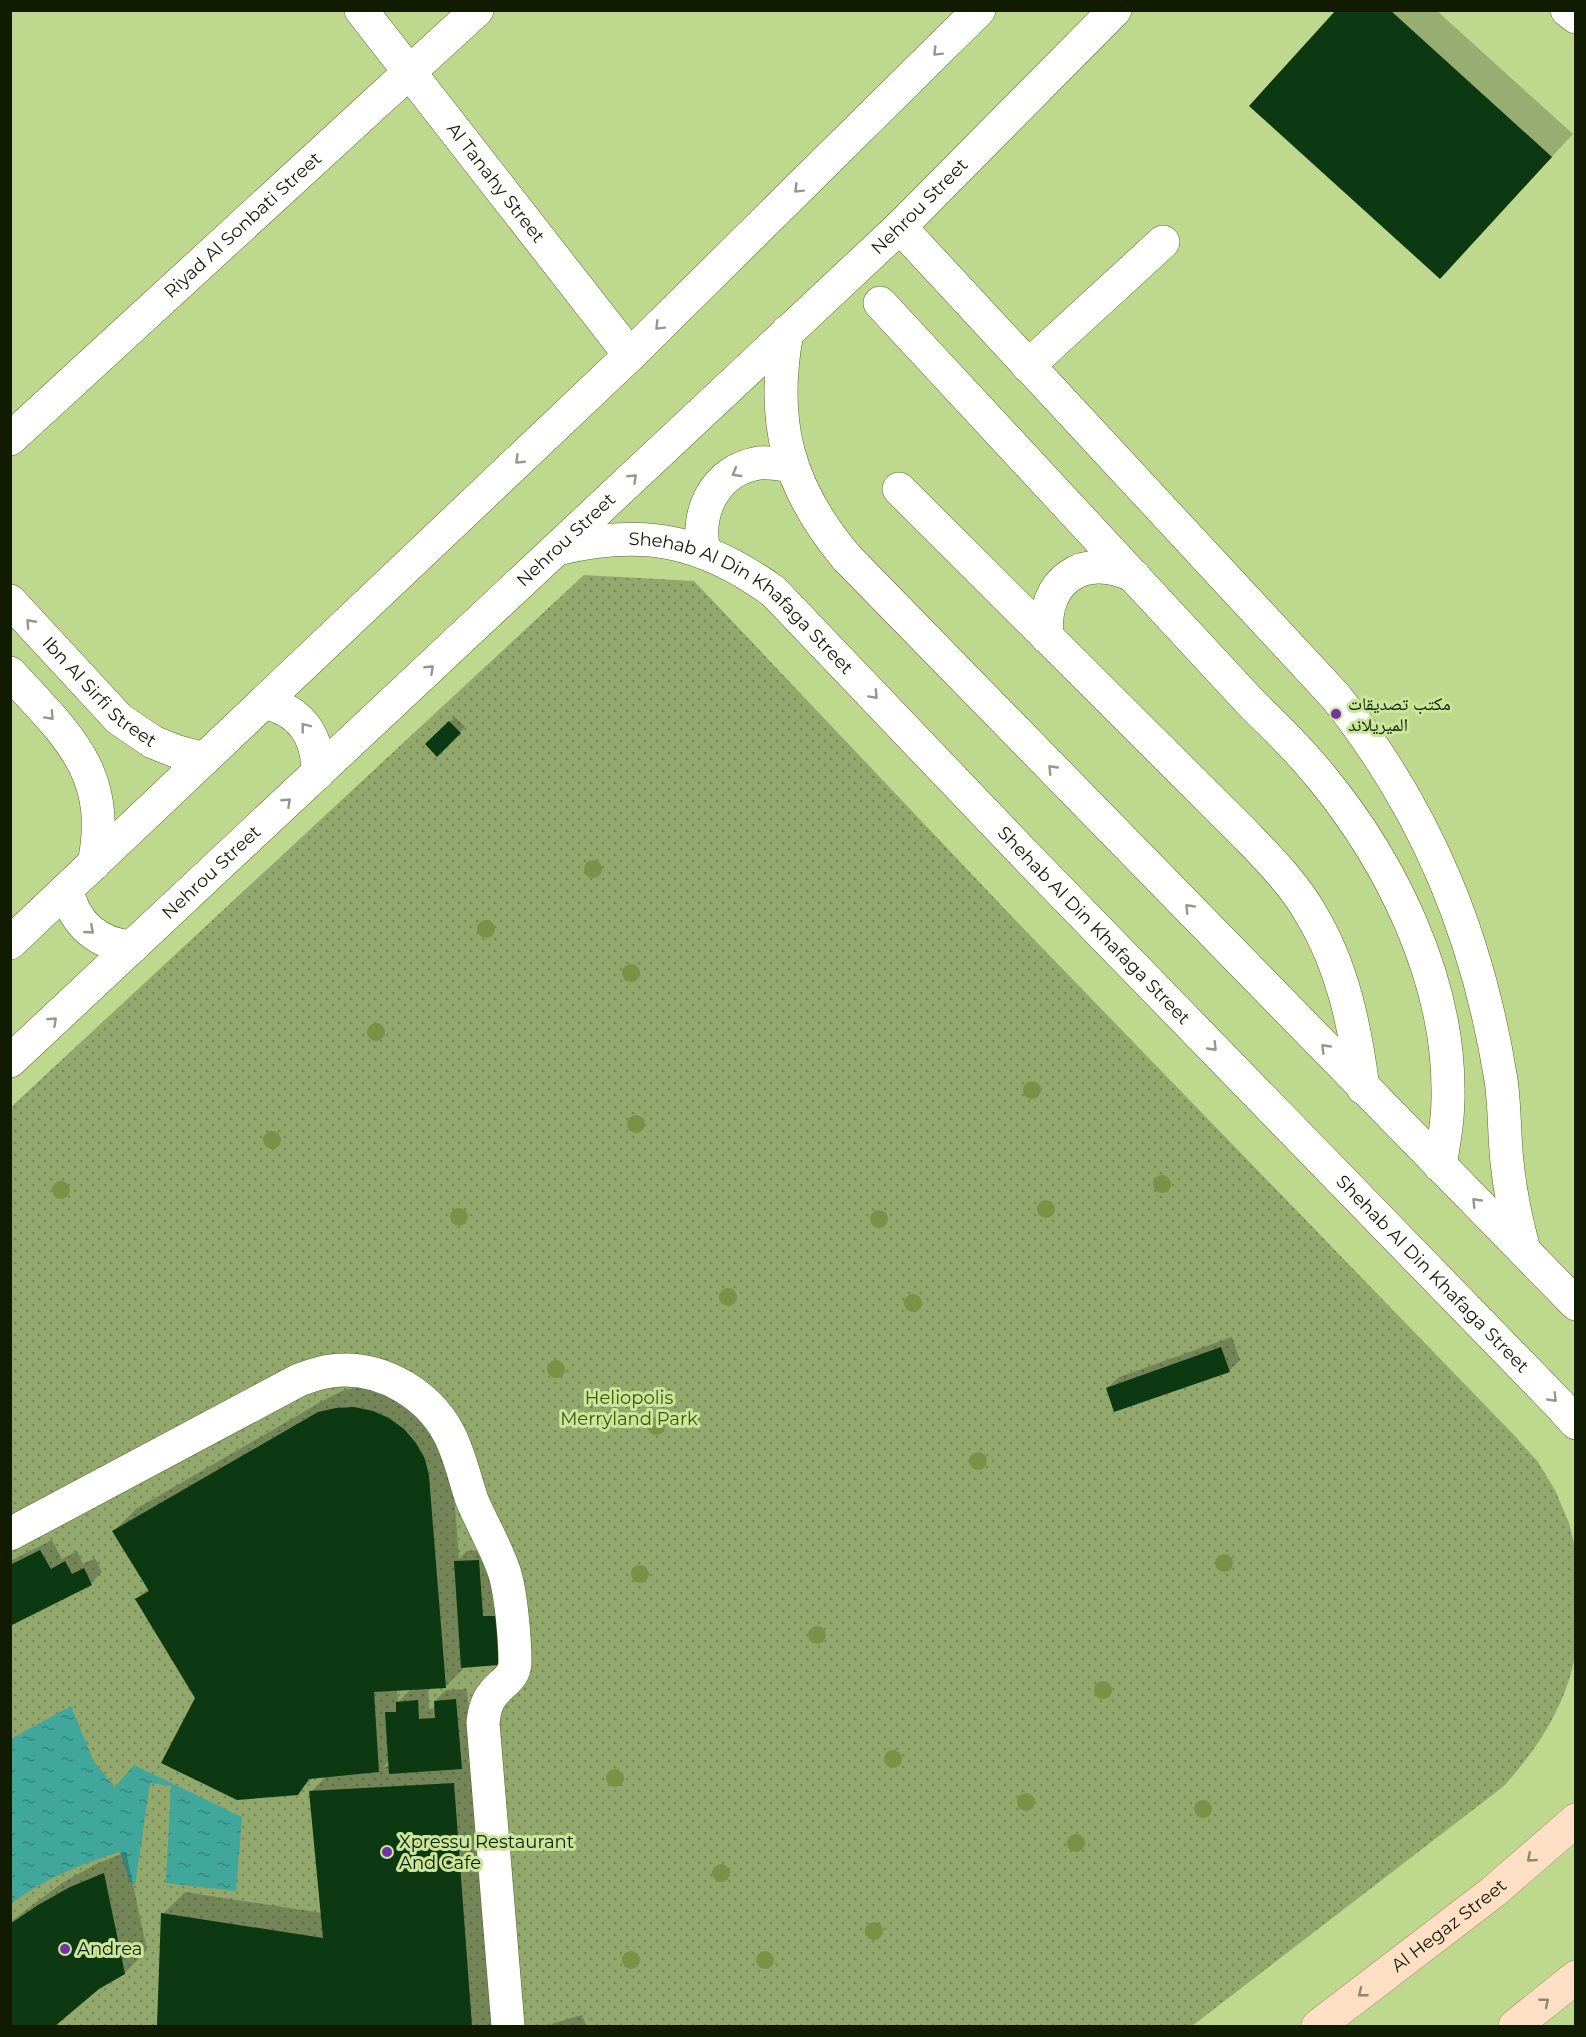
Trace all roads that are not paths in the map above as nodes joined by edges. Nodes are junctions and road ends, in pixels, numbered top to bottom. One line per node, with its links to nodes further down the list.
1 (361, 10): 7 (street, Al Tanahy Street)
2 (477, 10): 7 (street, Riyad Al Sonbati Street)
3 (979, 10): 12 (street, one-way to 12)
4 (1115, 10): 8 (street, Nehrou Street)
5 (1567, 10): 6 (street)
6 (1575, 17)
7 (409, 72): 12 (street, Al Tanahy Street); 14 (street, Riyad Al Sonbati Street)
8 (900, 227): 11 (street, Nehrou Street); 13 (street)
9 (1163, 242): 13 (street)
10 (880, 303): 19 (street)
11 (788, 332): 15 (street); 17 (street, Nehrou Street, one-way to 11)
12 (630, 355): 23 (street, one-way to 23)
13 (1028, 366): 33 (street)
14 (10, 439)
15 (792, 466): 18 (street, one-way to 18); 31 (street, one-way to 15)
16 (898, 489): 21 (street)
17 (557, 549): 18 (street, Shehab Al Din Khafaga Street); 25 (street, Nehrou Street, one-way to 17)
18 (704, 552): 35 (street, Shehab Al Din Khafaga Street, one-way to 35)
19 (1134, 576): 21 (street); 32 (street)
20 (10, 601): 24 (street, Ibn Al Sirfi Street, one-way to 20)
21 (1047, 638): 31 (street)
22 (10, 673): 26 (street, one-way to 26)
23 (264, 702): 24 (street); 25 (street, one-way to 23)
24 (204, 759): 26 (street)
25 (318, 773): 29 (street, Nehrou Street, one-way to 25)
26 (94, 864): 27 (street)
27 (66, 890): 28 (street); 29 (street, one-way to 29)
28 (10, 943)
29 (132, 947): 30 (street, Nehrou Street, one-way to 29)
30 (10, 1061)
31 (1364, 1088): 32 (street)
32 (1440, 1166): 33 (street, one-way to 32)
33 (1525, 1252): 34 (street)
34 (1575, 1304)
35 (1575, 1423)
36 (10, 1534): 39 (street)
37 (1575, 1820): 40 (main road, Al Hegaz Street, one-way to 40)
38 (1575, 1977): 41 (main road, one-way to 38)
39 (508, 2026)
40 (1318, 2026)
41 (1515, 2026)

